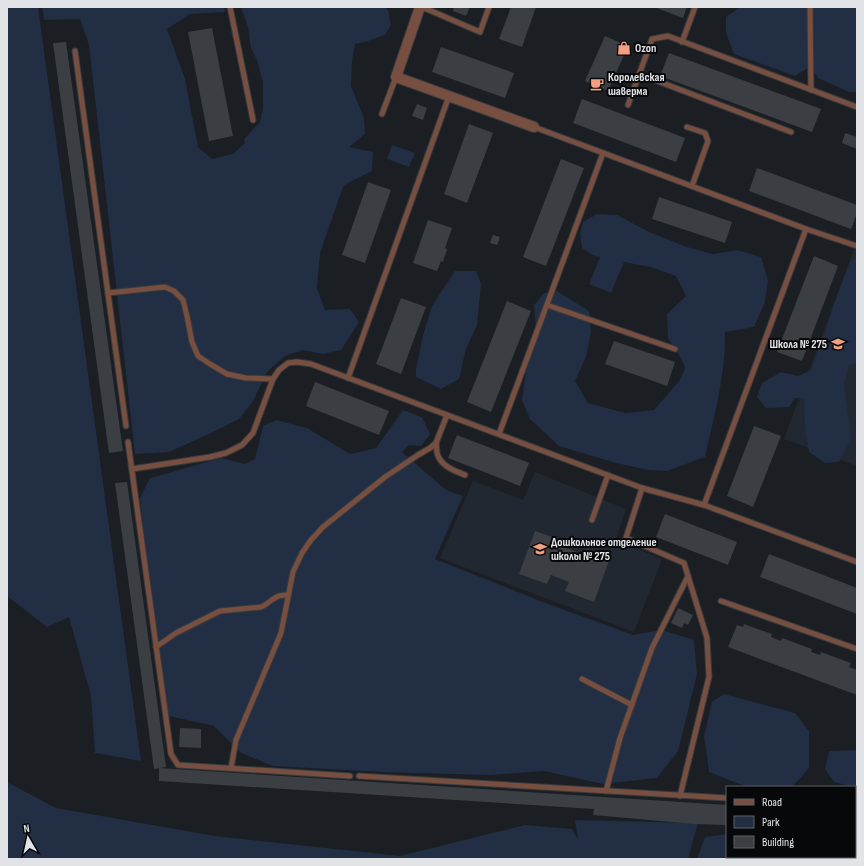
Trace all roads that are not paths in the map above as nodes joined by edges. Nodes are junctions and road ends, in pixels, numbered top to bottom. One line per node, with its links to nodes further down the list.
1 (230, 7): 15 (lane)
2 (421, 7): 3 (lane); 9 (street)
3 (489, 7)
4 (695, 7): 6 (lane)
5 (810, 7): 10 (lane)
6 (682, 42): 8 (lane); 10 (lane)
7 (75, 51): 23 (lane)
8 (639, 74): 12 (lane); 18 (lane)
9 (396, 77): 11 (street); 14 (lane)
10 (811, 90): 13 (lane)
11 (449, 96): 16 (street); 26 (lane)
12 (628, 105)
13 (857, 107)
14 (382, 114)
15 (253, 120)
16 (534, 127): 19 (lane)
17 (687, 127): 20 (lane)
18 (791, 132)
19 (603, 153): 20 (lane); 24 (lane)
20 (692, 186): 21 (lane)
21 (806, 229): 22 (lane); 37 (lane)
22 (857, 246)
23 (108, 293): 27 (lane); 29 (lane)
24 (547, 305): 25 (lane); 30 (lane)
25 (675, 349)
26 (348, 378): 27 (lane); 28 (lane)
27 (273, 379): 33 (lane)
28 (448, 415): 30 (lane); 32 (lane)
29 (126, 426)
30 (499, 434): 35 (lane)
31 (128, 442): 33 (lane)
32 (436, 443): 34 (lane); 41 (lane)
33 (132, 468): 43 (lane)
34 (465, 476)
35 (608, 476): 36 (lane); 38 (lane)
36 (642, 488): 37 (lane); 40 (lane)
37 (704, 505): 39 (lane)
38 (592, 520)
39 (857, 562)
40 (688, 576): 46 (lane); 51 (lane)
41 (288, 595): 43 (lane); 47 (lane)
42 (722, 601): 44 (lane)
43 (156, 647): 47 (lane)
44 (857, 649)
45 (582, 679): 46 (lane)
46 (632, 705): 50 (lane)
47 (231, 768): 48 (lane)
48 (350, 776)
49 (359, 776): 50 (lane)
50 (606, 791): 51 (lane)
51 (680, 796): 52 (lane)
52 (726, 798)

